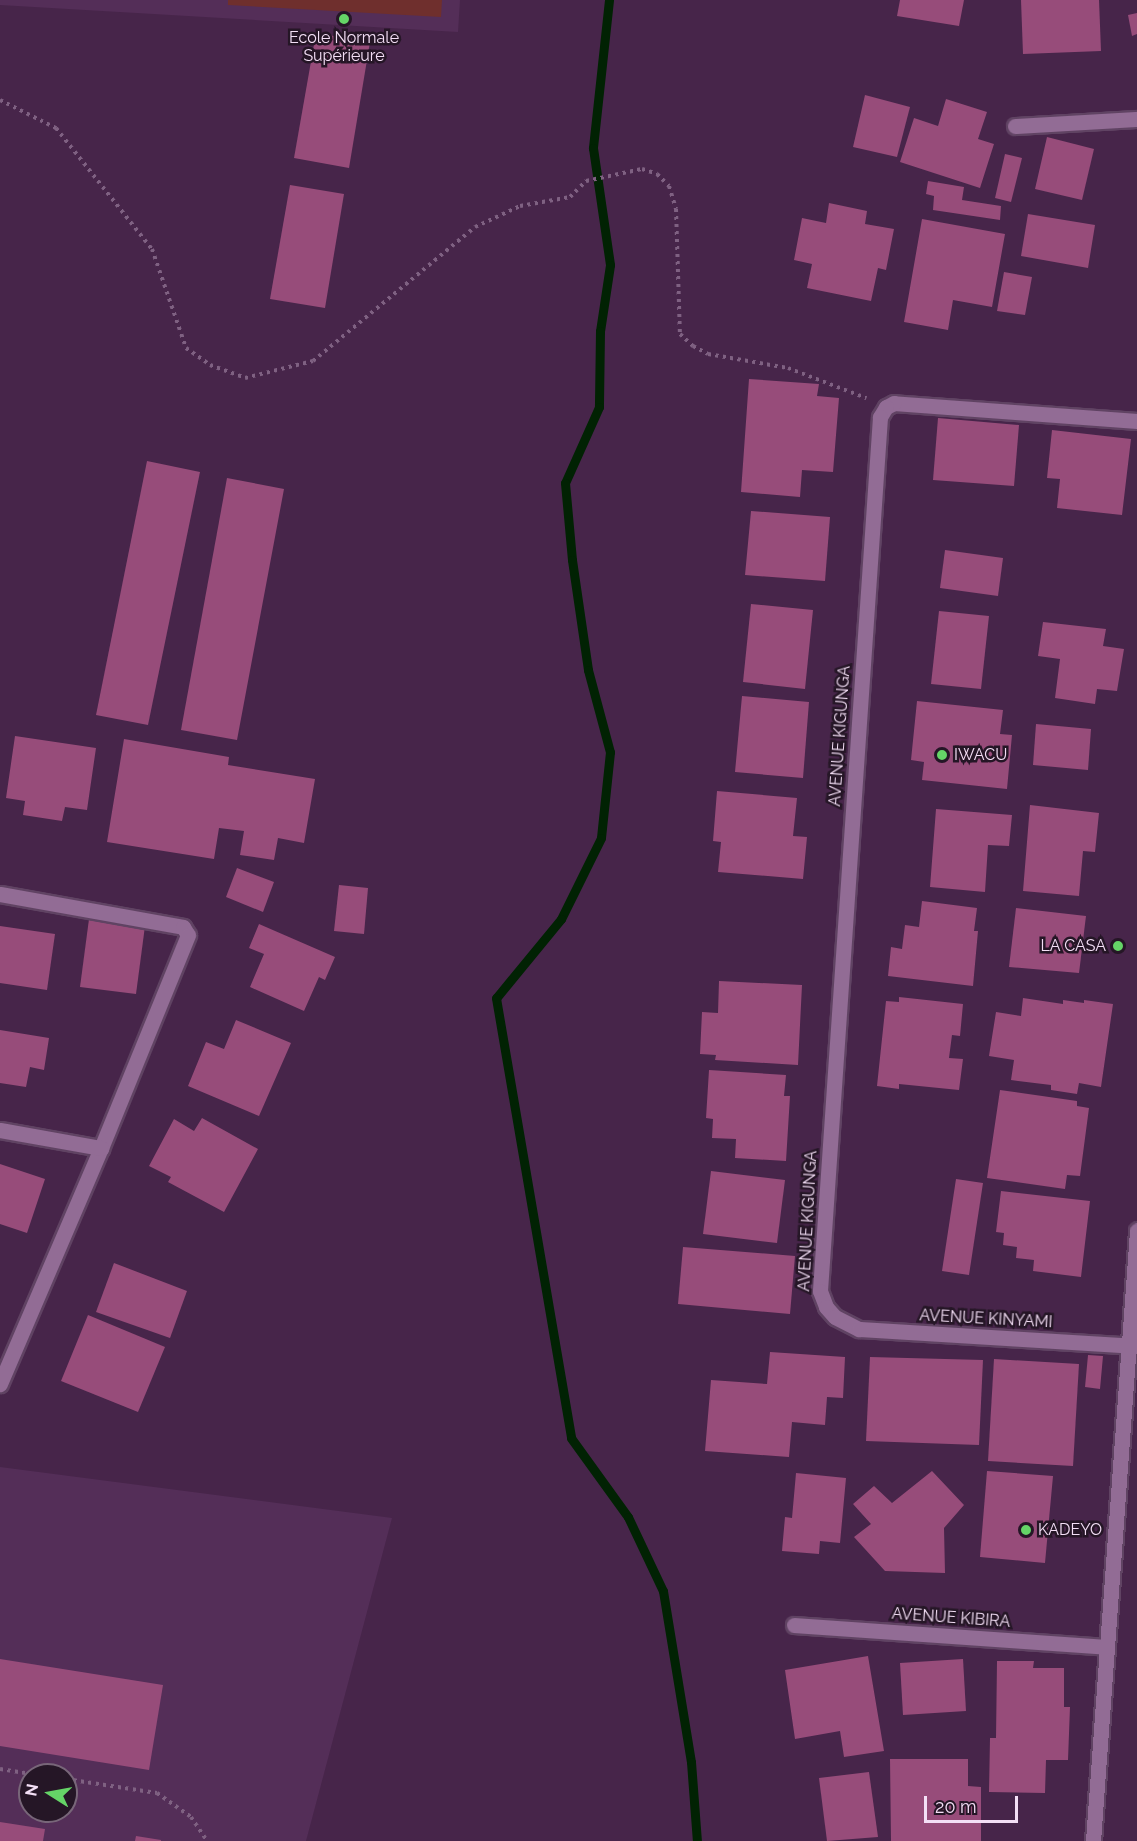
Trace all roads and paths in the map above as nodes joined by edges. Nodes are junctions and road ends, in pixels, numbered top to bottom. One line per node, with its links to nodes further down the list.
1 (0, 100): 4 (path)
2 (1137, 119): 3 (street)
3 (1015, 126)
4 (886, 407): 5 (street); 10 (street, AVENUE KIGUNGA)
5 (1137, 421)
6 (0, 894): 8 (street)
7 (0, 1130): 8 (street)
8 (101, 1148): 12 (street)
9 (1137, 1231): 11 (street)
10 (835, 1317): 11 (street, AVENUE KINYAMI)
11 (1133, 1346): 14 (street)
12 (0, 1384)
13 (794, 1625): 14 (street, AVENUE KIBIRA)
14 (1106, 1647): 19 (street)
15 (0, 1769): 16 (path)
16 (18, 1772)
17 (78, 1781): 18 (path)
18 (207, 1841)
19 (1093, 1841)

